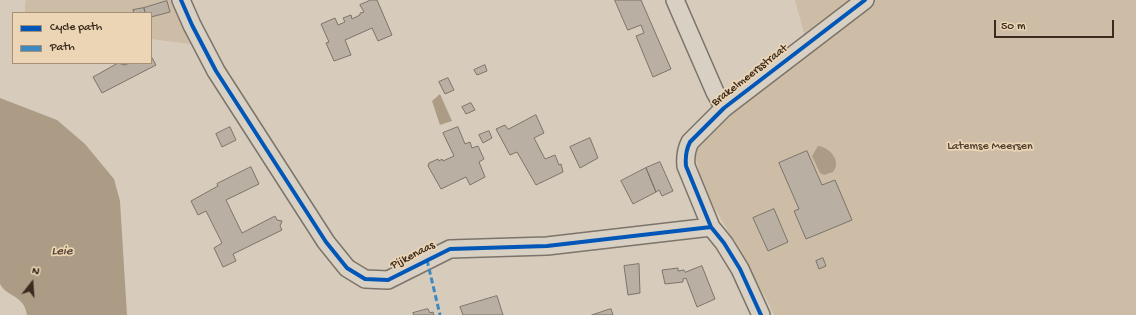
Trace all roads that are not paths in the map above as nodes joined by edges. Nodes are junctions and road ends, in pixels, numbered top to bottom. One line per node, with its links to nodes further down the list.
1 (181, 0): 5 (street, Pijkenaas)
2 (675, 0): 4 (street)
3 (865, 0): 4 (street, Brakelmeersstraat)
4 (724, 108): 5 (street, Brakelmeersstraat)
5 (711, 227): 6 (street, Brakelmeersstraat)
6 (761, 315)

